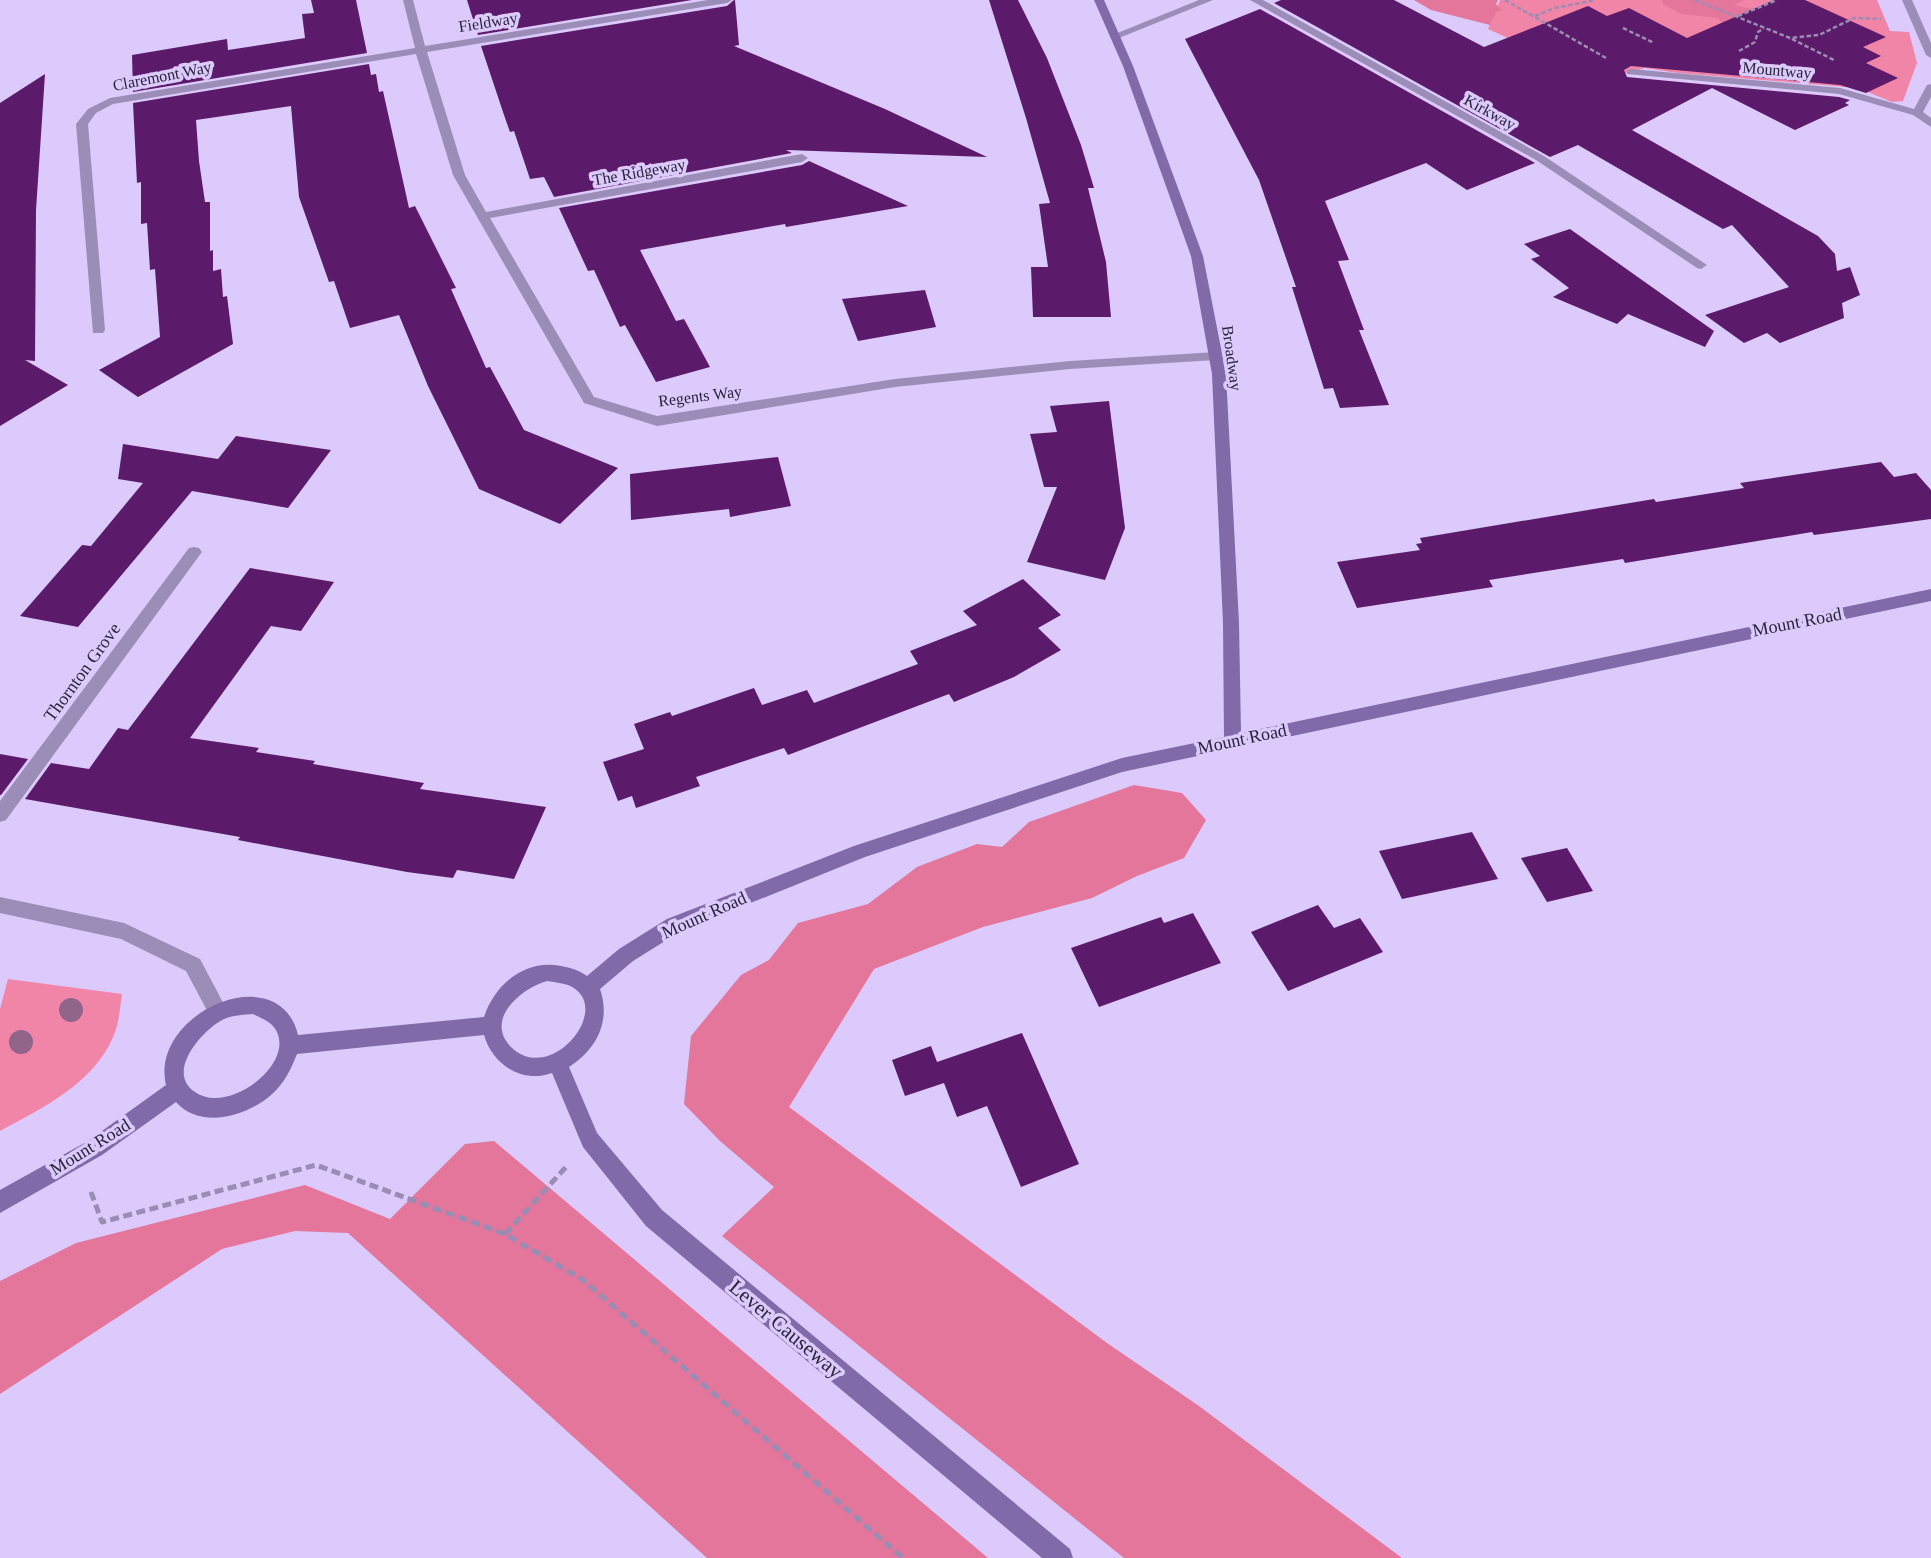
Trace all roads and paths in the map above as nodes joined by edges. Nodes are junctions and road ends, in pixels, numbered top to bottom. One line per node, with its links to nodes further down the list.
1 (408, 0): 16 (street, Regents Way)
2 (727, 0): 16 (street, Fieldway)
3 (1100, 0): 14 (main road, Broadway)
4 (1208, 0): 14 (street)
5 (1255, 0): 25 (street, Kirkway)
6 (1505, 0): 12 (path)
7 (1595, 0): 12 (path)
8 (1695, 0): 11 (path)
9 (1777, 0): 11 (path)
10 (1907, 0): 13 (street)
11 (1738, 16): 15 (path)
12 (1534, 17): 19 (path)
13 (1917, 20): 15 (path); 17 (street)
14 (1115, 36): 27 (main road, Broadway)
15 (1790, 38): 18 (path)
16 (420, 48): 24 (street, Regents Way); 26 (street, Claremont Way)
17 (1931, 55)
18 (1840, 62)
19 (1631, 72): 21 (street, Mountway)
20 (1931, 88): 21 (street)
21 (1917, 113): 22 (street)
22 (1931, 124)
23 (802, 158): 24 (street, The Ridgeway)
24 (482, 216): 27 (street, Regents Way)
25 (1701, 265)
26 (98, 330)
27 (1216, 356): 30 (main road, Broadway)
28 (194, 552): 31 (street, Thornton Grove)
29 (1931, 595): 30 (main road, Mount Road)
30 (1233, 740): 33 (main road, Mount Road)
31 (0, 814)
32 (0, 905): 34 (street)
33 (589, 987): 35 (main road); 37 (main road)
34 (218, 1012): 36 (main road); 38 (main road)
35 (491, 1025): 36 (main road); 37 (main road)
36 (290, 1045): 38 (main road)
37 (557, 1062): 39 (main road, Lever Causeway)
38 (177, 1089): 40 (main road, Mount Road)
39 (590, 1140): 42 (path); 44 (main road, Lever Causeway)
40 (79, 1157): 41 (main road, Mount Road); 42 (path)
41 (0, 1202)
42 (505, 1234): 43 (path)
43 (903, 1558)
44 (1061, 1558)

